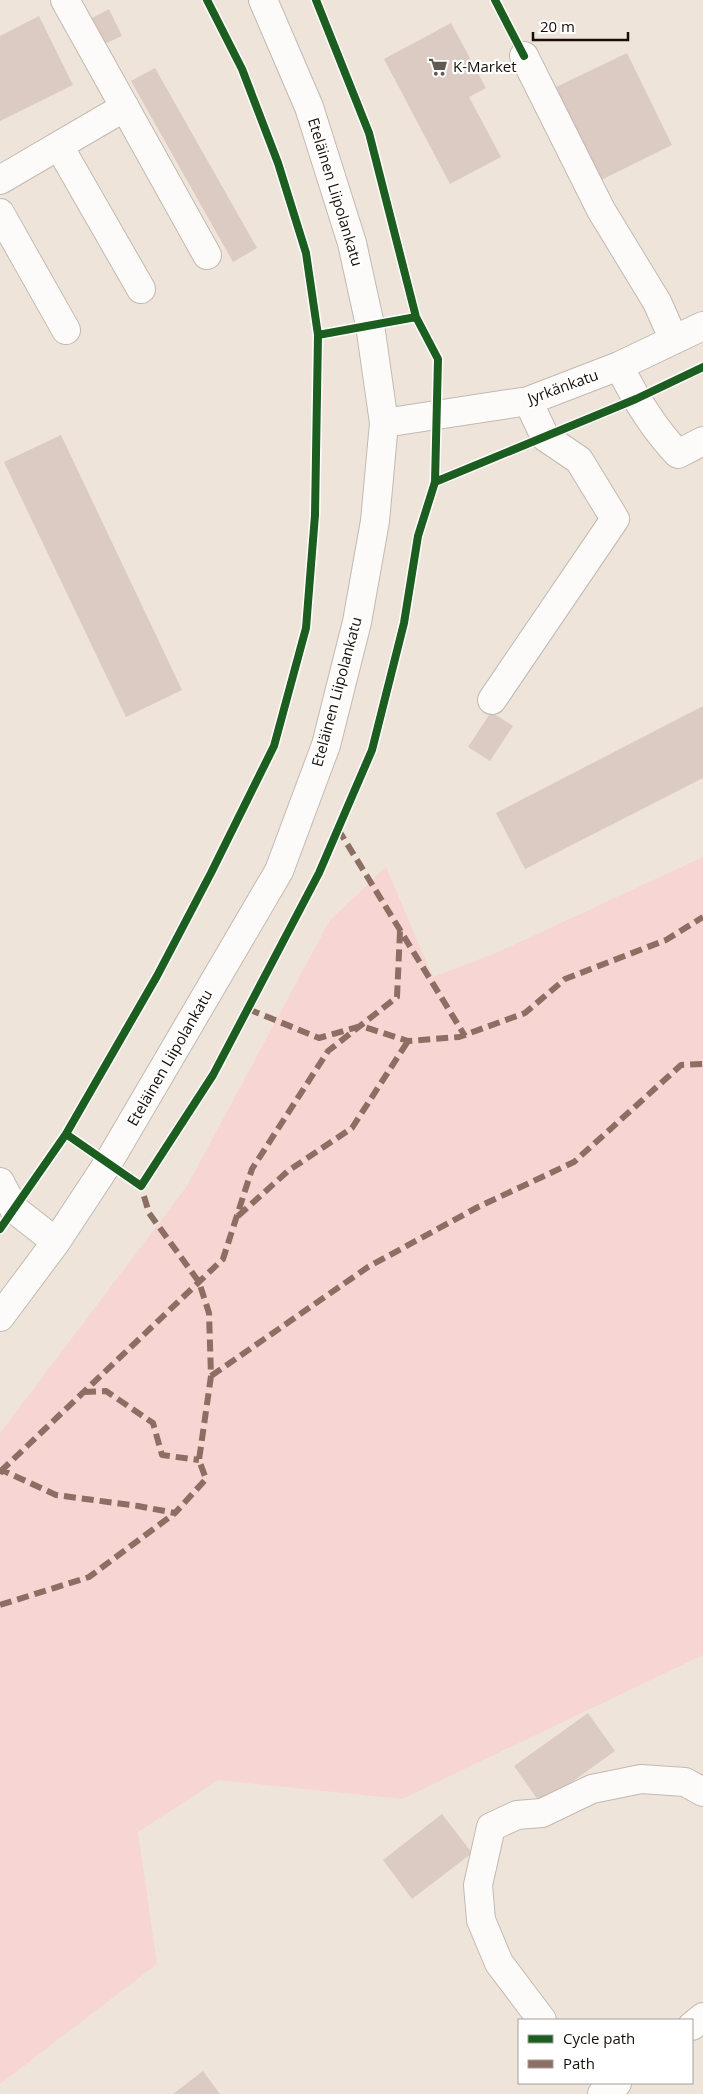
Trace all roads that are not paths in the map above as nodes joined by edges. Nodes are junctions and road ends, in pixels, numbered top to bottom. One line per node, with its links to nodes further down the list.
1 (65, 0): 4 (street)
2 (263, 0): 15 (street, Eteläinen Liipolankatu)
3 (524, 56): 12 (street)
4 (125, 107): 5 (street); 8 (street)
5 (59, 146): 6 (street); 9 (street)
6 (0, 180)
7 (0, 213): 11 (street)
8 (207, 255)
9 (141, 289)
10 (703, 326): 12 (street, Jyrkänkatu)
11 (66, 330)
12 (674, 340): 13 (street, Jyrkänkatu)
13 (619, 366): 14 (street, Jyrkänkatu); 16 (street)
14 (528, 401): 15 (street, Jyrkänkatu); 17 (street)
15 (384, 422): 19 (street, Eteläinen Liipolankatu)
16 (703, 441)
17 (492, 700)
18 (0, 1182): 19 (street)
19 (56, 1242): 20 (street, Eteläinen Liipolankatu)
20 (0, 1317)
21 (703, 1792): 23 (street)
22 (703, 2017): 24 (street)
23 (541, 2019)
24 (693, 2025)
25 (593, 2084): 27 (street)
26 (616, 2084): 27 (street)
27 (602, 2094)

